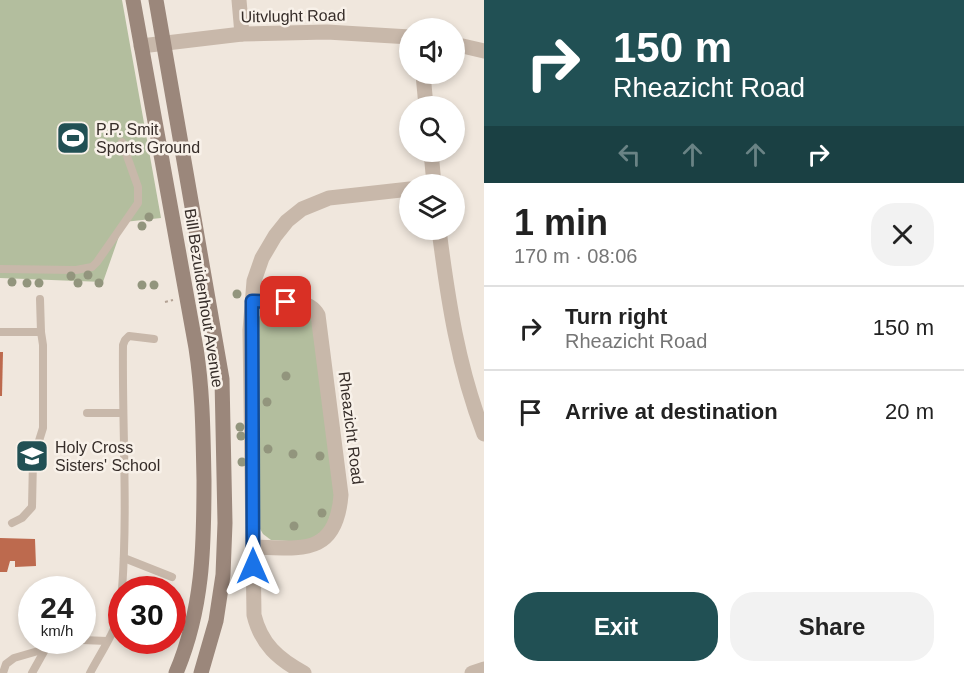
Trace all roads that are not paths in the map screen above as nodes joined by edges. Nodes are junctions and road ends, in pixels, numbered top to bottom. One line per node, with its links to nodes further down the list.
1 (133, 0): 7 (main road, Bill Bezuidenhout Avenue)
2 (156, 0): 6 (main road, Bill Bezuidenhout Avenue)
3 (239, 0): 4 (street)
4 (242, 34): 5 (street, Uitvlught Road); 6 (street, Uitvlught Road)
5 (399, 36)
6 (163, 44): 7 (street, Uitvlught Road); 36 (main road, Bill Bezuidenhout Avenue)
7 (141, 46): 35 (main road, Bill Bezuidenhout Avenue)
8 (465, 47): 9 (street)
9 (484, 51)
10 (122, 142): 13 (lane)
11 (399, 190): 15 (street)
12 (440, 240): 21 (street)
13 (0, 269)
14 (40, 299): 17 (lane)
15 (252, 301): 23 (street); 23 (street, Rheazicht Road)
16 (0, 332): 17 (lane)
17 (40, 332): 22 (lane)
18 (154, 339): 20 (lane)
19 (87, 413): 20 (lane)
20 (123, 413): 24 (lane)
21 (484, 434)
22 (12, 523)
23 (253, 547): 37 (street)
24 (124, 558): 25 (lane); 26 (lane)
25 (123, 576)
26 (169, 576)
27 (96, 641): 28 (lane)
28 (107, 641): 34 (lane)
29 (28, 654): 32 (lane)
30 (43, 654): 33 (lane)
31 (484, 669): 38 (street)
32 (3, 673)
33 (32, 673)
34 (90, 673)
35 (176, 673)
36 (201, 673)
37 (304, 673)
38 (472, 673)

